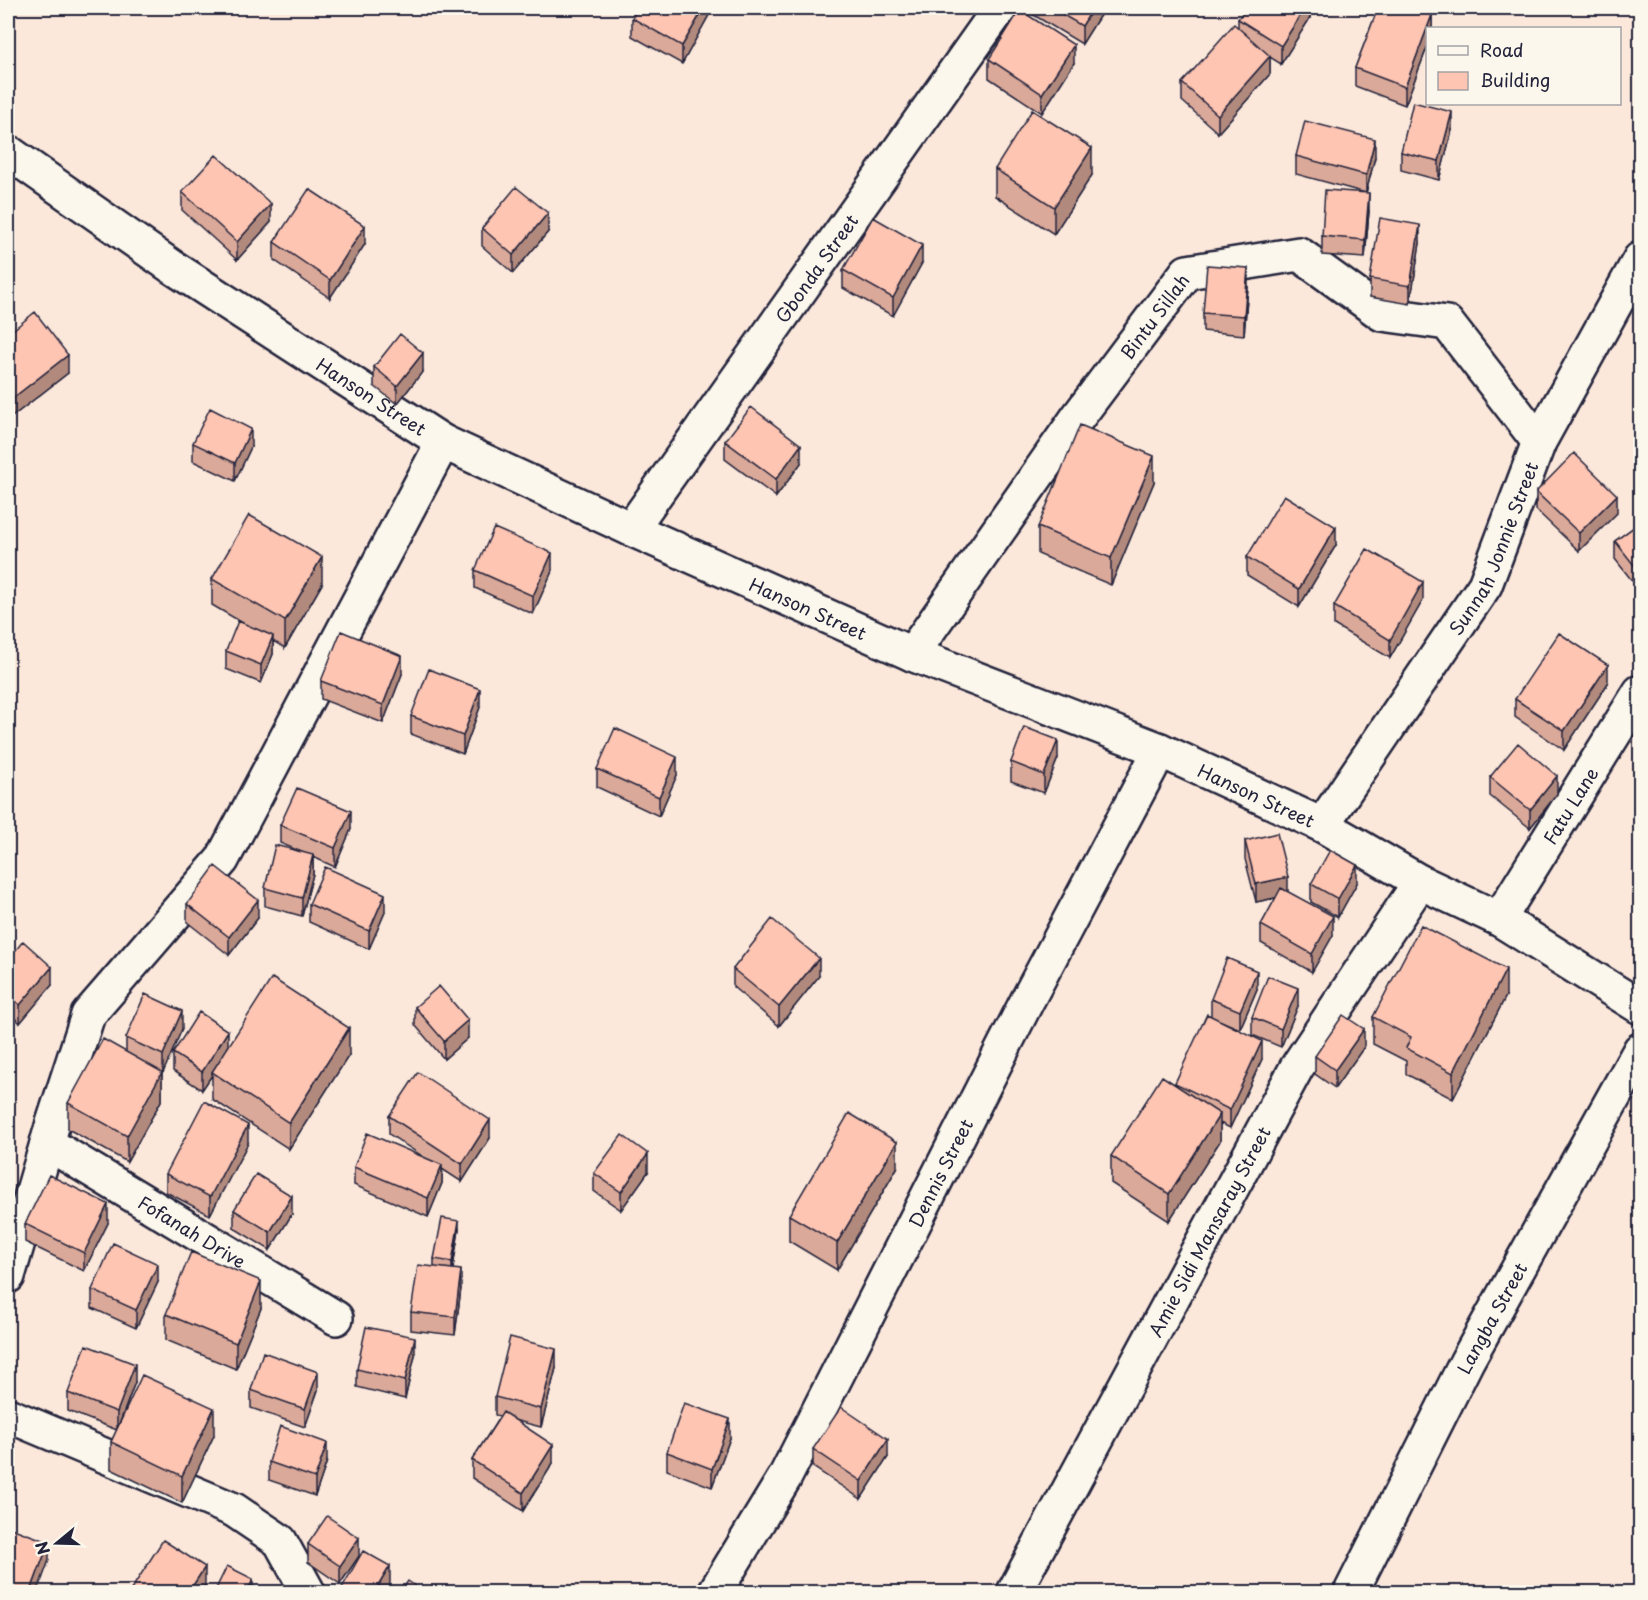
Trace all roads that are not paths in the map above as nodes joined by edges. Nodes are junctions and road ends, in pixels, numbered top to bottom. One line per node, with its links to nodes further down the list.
1 (1000, 8): 6 (street, Gbonda Street)
2 (8, 152): 4 (street, Hanson Street)
3 (1641, 259): 5 (street, Sunnah Jonnie Street)
4 (443, 442): 6 (street, Hanson Street); 15 (street)
5 (1539, 442): 7 (street, Bintu Sillah); 10 (street, Sunnah Jonnie Street)
6 (631, 529): 7 (street, Hanson Street)
7 (912, 654): 9 (street, Hanson Street)
8 (1641, 692): 12 (street, Fatu Lane)
9 (1160, 750): 10 (street, Hanson Street); 20 (street, Dennis Street)
10 (1322, 825): 11 (street, Hanson Street)
11 (1420, 882): 12 (street, Hanson Street); 21 (street, Amie Sidi Mansaray Street)
12 (1499, 919): 13 (street, Hanson Street)
13 (1641, 1007)
14 (1641, 1050): 22 (street, Langba Street)
15 (48, 1143): 16 (street); 17 (street, Fofanah Drive)
16 (8, 1276)
17 (336, 1318)
18 (8, 1415): 19 (street)
19 (308, 1593)
20 (715, 1593)
21 (1014, 1593)
22 (1351, 1593)

